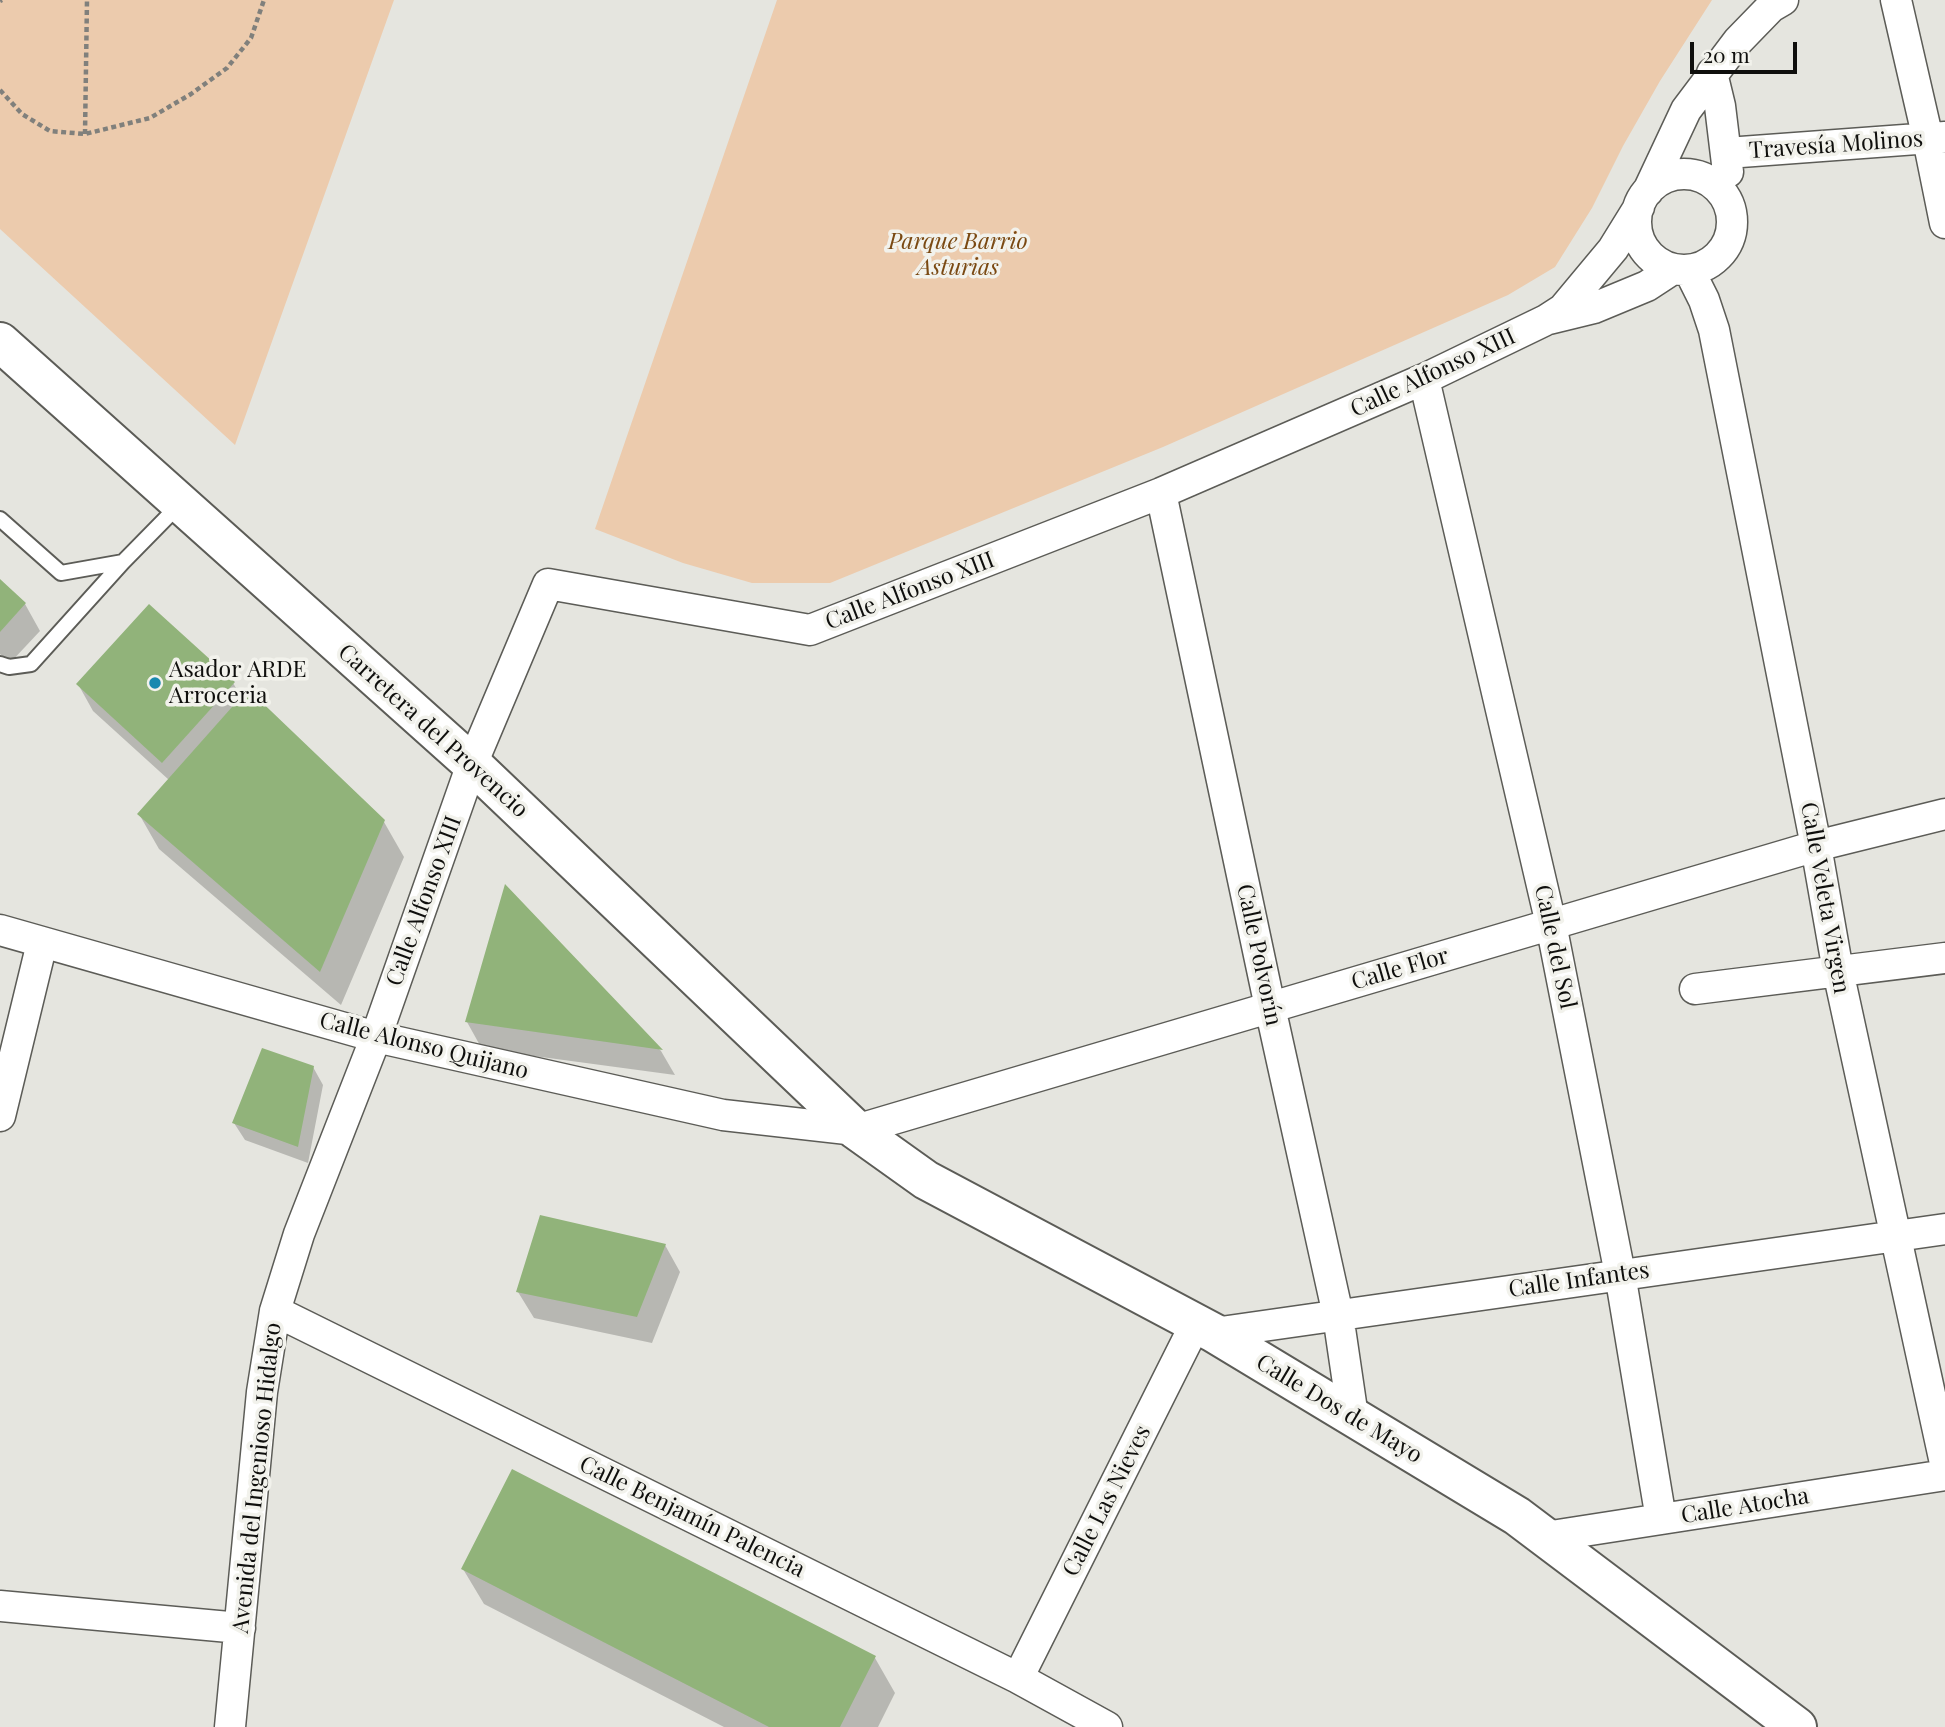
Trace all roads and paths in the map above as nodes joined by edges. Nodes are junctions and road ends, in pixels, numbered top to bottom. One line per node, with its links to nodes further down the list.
1 (87, 0): 7 (path)
2 (264, 0): 7 (path)
3 (1783, 0): 5 (street, Calle Alfonso XIII)
4 (1896, 0): 8 (street)
5 (1712, 73): 9 (street); 10 (street, Calle Alfonso XIII)
6 (0, 90): 7 (path)
7 (85, 134)
8 (1936, 138): 9 (street, Travesía Molinos); 12 (street)
9 (1727, 153): 11 (street)
10 (1643, 200): 11 (street); 14 (street); 15 (street, Calle Alfonso XIII)
11 (1731, 210): 13 (street)
12 (1945, 223)
13 (1722, 251): 14 (street); 16 (street, Calle Veleta Virgen)
14 (1681, 269): 15 (street, Calle Alfonso XIII); 16 (street, Calle Veleta Virgen)
15 (1546, 320): 18 (street, Calle Alfonso XIII)
16 (1714, 330): 26 (street, Calle Veleta Virgen)
17 (0, 342): 20 (street, Carretera del Provencio)
18 (1424, 379): 19 (street, Calle Alfonso XIII); 27 (street, Calle del Sol)
19 (1161, 493): 24 (street, Calle Alfonso XIII); 33 (street, Calle Polvorín)
20 (180, 503): 22 (lane); 24 (street, Carretera del Provencio)
21 (0, 519): 22 (lane)
22 (124, 562): 23 (lane)
23 (0, 664)
24 (472, 764): 34 (street, Calle Alfonso XIII); 36 (street, Carretera del Provencio)
25 (1945, 814): 26 (street, Calle Flor)
26 (1816, 846): 27 (street, Calle Flor); 31 (street, Calle Veleta Virgen)
27 (1551, 924): 33 (street, Calle Flor); 39 (street, Calle del Sol)
28 (0, 930): 29 (street, Calle Alonso Quijano)
29 (42, 943): 34 (street, Calle Alonso Quijano); 35 (street)
30 (1945, 958): 31 (street)
31 (1838, 971): 32 (street); 38 (street, Calle Veleta Virgen)
32 (1695, 989)
33 (1270, 1007): 36 (street, Calle Flor); 41 (street, Calle Polvorín)
34 (376, 1037): 36 (street, Calle Alonso Quijano); 40 (street, Avenida del Ingenioso Hidalgo)
35 (0, 1116)
36 (856, 1130): 42 (street, Calle Dos de Mayo)
37 (1945, 1229): 38 (street, Calle Infantes)
38 (1896, 1235): 39 (street, Calle Infantes); 44 (street, Calle Veleta Virgen)
39 (1620, 1275): 41 (street, Calle Infantes); 46 (street, Calle del Sol)
40 (275, 1311): 49 (street, Avenida del Ingenioso Hidalgo); 50 (street, Calle Benjamín Palencia)
41 (1338, 1315): 42 (street, Calle Infantes); 43 (street, Calle Polvorín)
42 (1205, 1328): 43 (street, Calle Dos de Mayo); 50 (street, Calle Las Nieves)
43 (1353, 1417): 47 (street, Calle Dos de Mayo)
44 (1945, 1463)
45 (1945, 1475): 46 (street, Calle Atocha)
46 (1661, 1519): 47 (street, Calle Atocha)
47 (1545, 1537): 53 (street, Calle Dos de Mayo)
48 (0, 1606): 49 (street)
49 (240, 1628): 51 (street, Avenida del Ingenioso Hidalgo)
50 (1018, 1678): 52 (street, Calle Benjamín Palencia)
51 (230, 1727)
52 (1107, 1727)
53 (1797, 1727)

